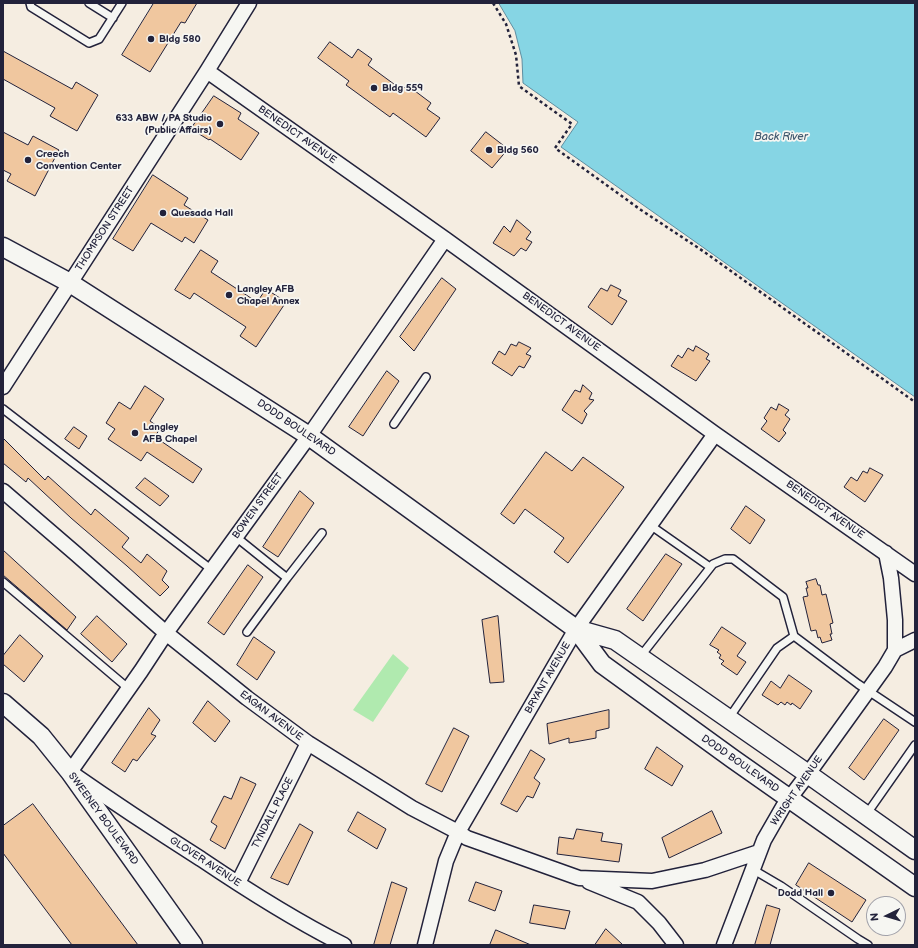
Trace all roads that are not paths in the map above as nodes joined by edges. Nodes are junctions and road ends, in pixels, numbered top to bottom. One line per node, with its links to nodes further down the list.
1 (30, 3): 5 (lane)
2 (89, 3): 5 (lane)
3 (122, 3): 5 (lane)
4 (249, 3): 6 (street, THOMPSON STREET)
5 (113, 18)
6 (206, 71): 7 (street, BENEDICT AVENUE); 9 (street, THOMPSON STREET)
7 (445, 239): 14 (street, BENEDICT AVENUE); 15 (street, BOWEN STREET)
8 (3, 247): 9 (street, DODD BOULEVARD)
9 (70, 283): 11 (street, THOMPSON STREET); 15 (street, DODD BOULEVARD)
10 (426, 377): 13 (lane)
11 (3, 387)
12 (3, 409): 22 (lane)
13 (394, 424)
14 (715, 434): 17 (street, BRYANT AVENUE); 20 (street, BENEDICT AVENUE)
15 (309, 436): 19 (street, BOWEN STREET); 26 (street, DODD BOULEVARD)
16 (3, 491): 28 (street, EAGAN AVENUE)
17 (650, 525): 21 (lane); 26 (street, BRYANT AVENUE)
18 (322, 533): 24 (lane)
19 (236, 537): 22 (street, BOWEN STREET); 24 (lane)
20 (886, 553): 23 (street, BENEDICT AVENUE); 31 (street)
21 (710, 568): 29 (lane); 32 (lane)
22 (212, 570): 28 (street, BOWEN STREET)
23 (915, 574)
24 (287, 578): 27 (lane)
25 (3, 582): 33 (lane)
26 (576, 629): 32 (street, DODD BOULEVARD); 42 (street, DODD BOULEVARD); 44 (street, BRYANT AVENUE)
27 (247, 632)
28 (166, 633): 33 (street, BOWEN STREET); 38 (street, EAGAN AVENUE)
29 (794, 636): 34 (lane); 36 (lane)
30 (915, 640): 31 (street, WRIGHT AVENUE)
31 (895, 650): 34 (street, WRIGHT AVENUE)
32 (640, 657): 36 (street, DODD BOULEVARD)
33 (129, 689): 40 (street, BOWEN STREET)
34 (867, 690): 37 (lane); 41 (street, WRIGHT AVENUE)
35 (3, 703): 40 (street, SWEENEY BOULEVARD)
36 (729, 719): 41 (street, DODD BOULEVARD)
37 (915, 722)
38 (308, 743): 44 (street, EAGAN AVENUE); 49 (street, TYNDALL PLACE)
39 (915, 745): 43 (lane)
40 (70, 772): 49 (street, GLOVER AVENUE); 51 (street, SWEENEY BOULEVARD)
41 (808, 774): 42 (street, WRIGHT AVENUE); 43 (street, DODD BOULEVARD)
42 (789, 799): 46 (street, WRIGHT AVENUE); 50 (street, DODD BOULEVARD)
43 (866, 815): 45 (street, DODD BOULEVARD)
44 (458, 832): 48 (street, EAGAN AVENUE); 53 (street, BRYANT AVENUE)
45 (915, 850)
46 (759, 852): 47 (street, WRIGHT AVENUE); 48 (street, EAGAN AVENUE)
47 (752, 869): 55 (street, WRIGHT AVENUE); 56 (lane)
48 (579, 878): 54 (street, EAGAN AVENUE)
49 (238, 883): 52 (street, GLOVER AVENUE)
50 (915, 887)
51 (193, 945)
52 (344, 945)
53 (425, 945)
54 (676, 945)
55 (724, 945)
56 (868, 945)

